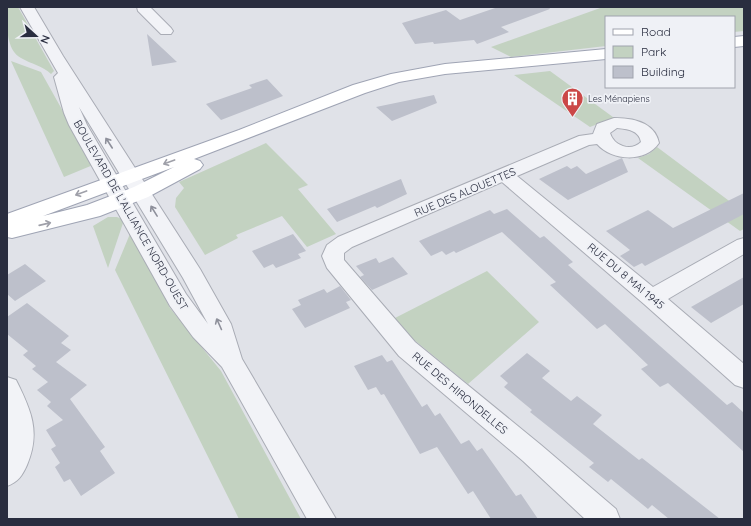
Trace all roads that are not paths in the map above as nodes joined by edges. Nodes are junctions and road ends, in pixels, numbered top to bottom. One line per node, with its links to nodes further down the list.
1 (27, 7): 5 (street, BOULEVARD DE L'ALLIANCE NORD-OUEST)
2 (145, 7): 3 (street)
3 (166, 31)
4 (605, 54): 9 (main road)
5 (55, 56): 8 (street, BOULEVARD DE L'ALLIANCE NORD-OUEST); 9 (street, BOULEVARD DE L'ALLIANCE NORD-OUEST, one-way to 5)
6 (601, 138): 7 (street, RUE DES ALOUETTES)
7 (505, 176): 14 (street, RUE DES ALOUETTES); 15 (street, RUE DU 8 MAI 1945)
8 (110, 182): 9 (main road); 10 (street, BOULEVARD DE L'ALLIANCE NORD-OUEST); 11 (main road, one-way to 11)
9 (136, 184): 10 (main road); 16 (street, BOULEVARD DE L'ALLIANCE NORD-OUEST, one-way to 9)
10 (121, 200): 12 (main road, one-way to 10); 16 (street, BOULEVARD DE L'ALLIANCE NORD-OUEST)
11 (7, 222)
12 (7, 232)
13 (744, 245): 15 (street)
14 (333, 252): 21 (street, RUE DES HIRONDELLES)
15 (652, 298): 17 (street, RUE DU 8 MAI 1945)
16 (231, 361): 20 (street, BOULEVARD DE L'ALLIANCE NORD-OUEST)
17 (744, 378)
18 (7, 387): 19 (street)
19 (7, 474)
20 (322, 519)
21 (606, 519)

